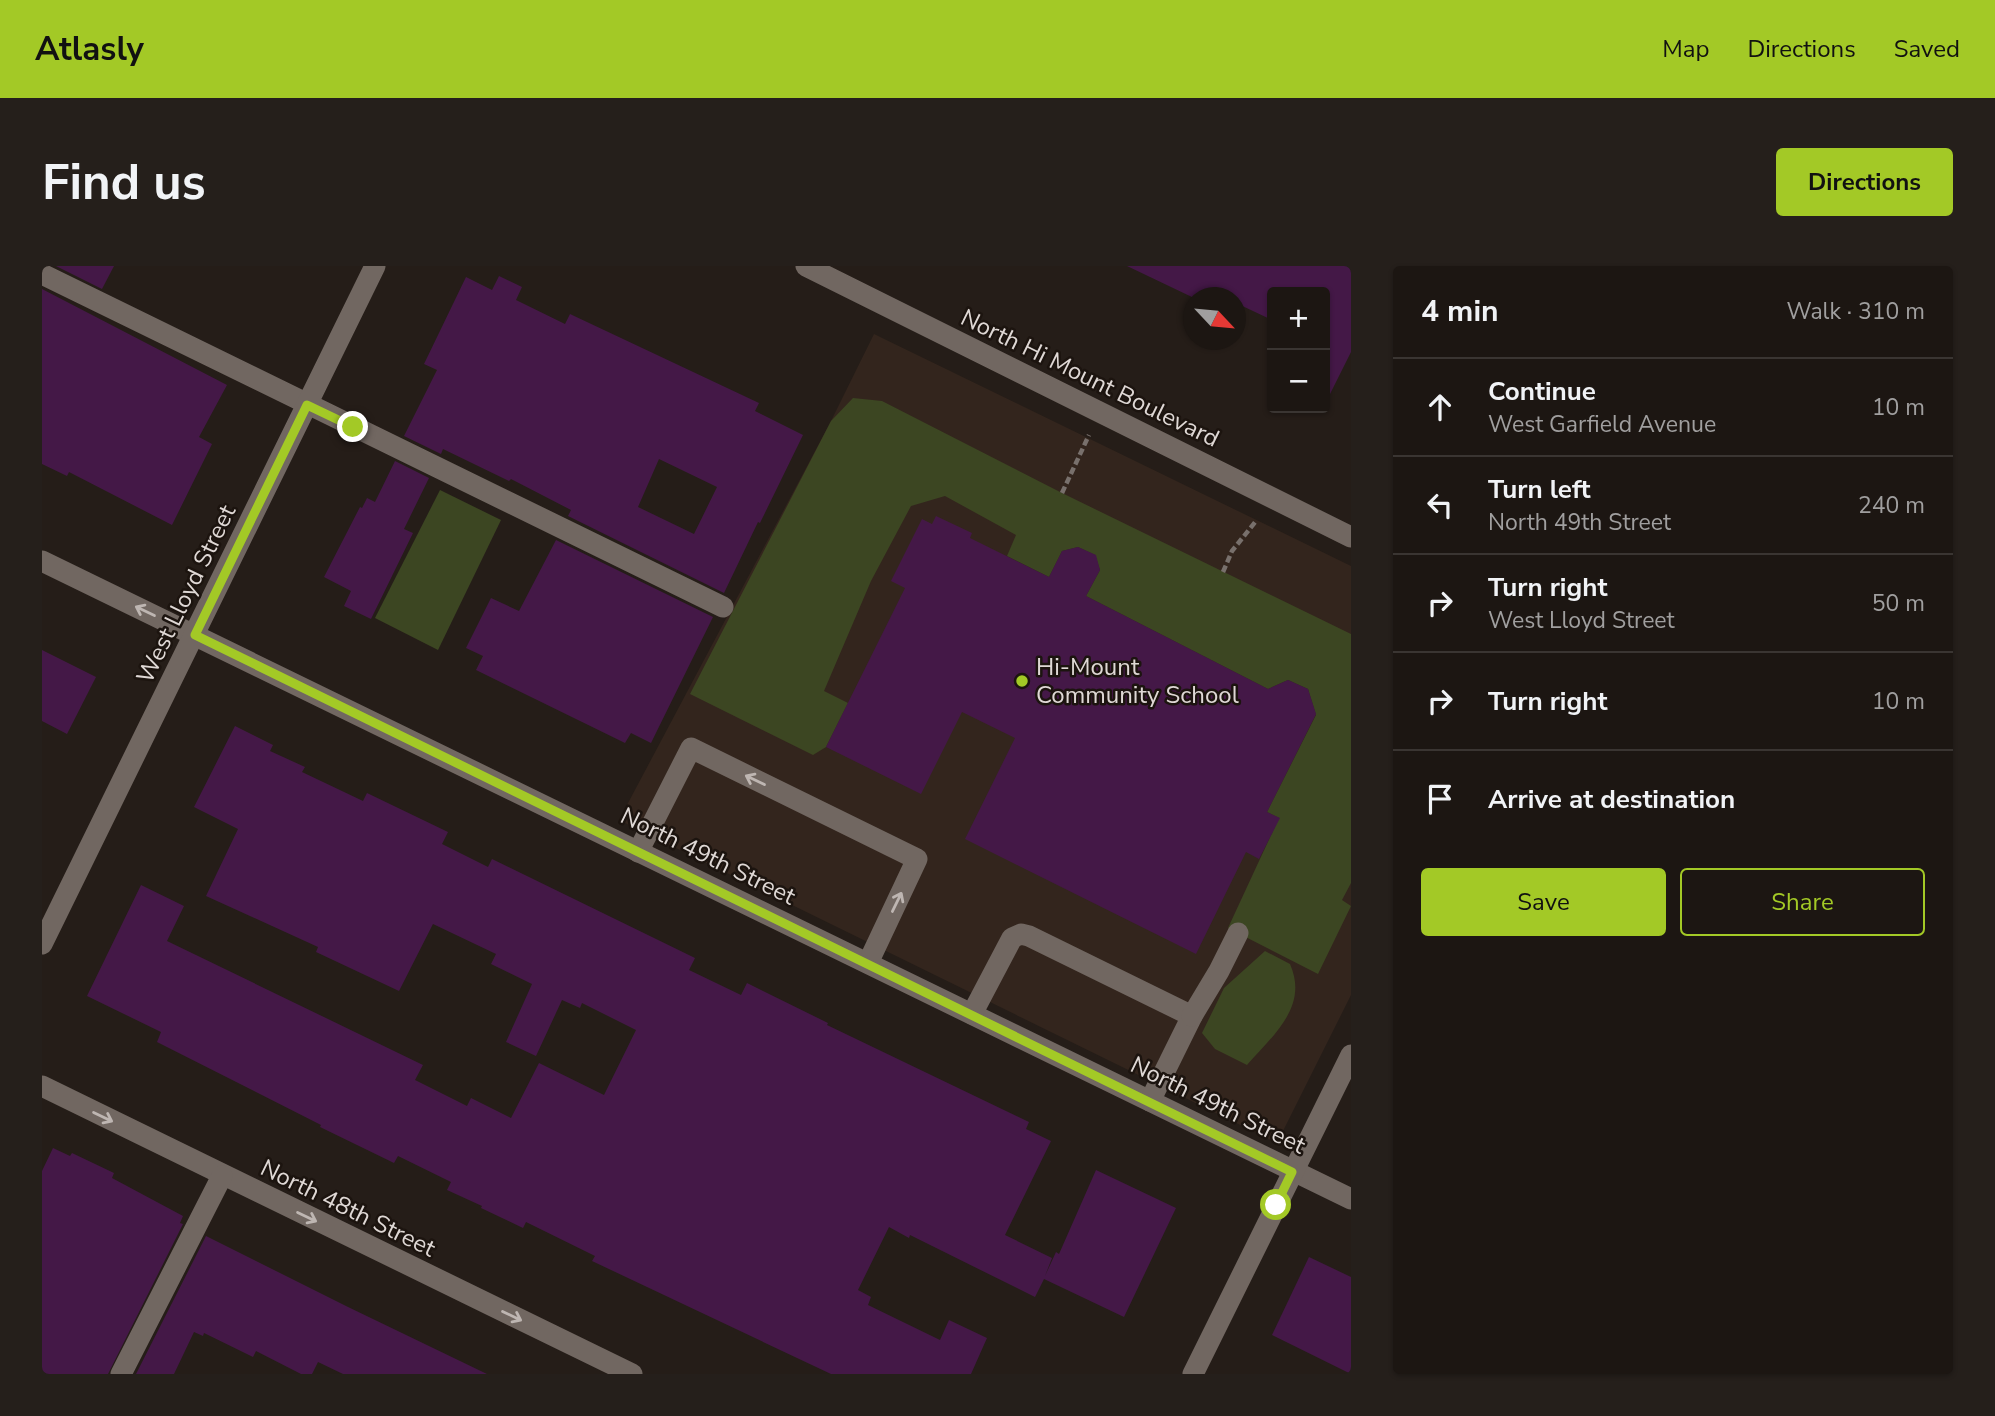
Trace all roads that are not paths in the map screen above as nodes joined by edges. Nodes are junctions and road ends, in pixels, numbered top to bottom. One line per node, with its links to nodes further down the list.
1 (375, 266): 4 (street, West Lloyd Street)
2 (806, 266): 5 (street, North Hi Mount Boulevard)
3 (42, 274): 4 (street)
4 (307, 405): 7 (street); 8 (street, West Lloyd Street)
5 (1351, 537)
6 (42, 561): 8 (street, North 49th Street, one-way to 6)
7 (723, 607)
8 (195, 635): 9 (street, North 49th Street); 11 (street, West Lloyd Street)
9 (638, 852): 12 (street, North 49th Street); 12 (street, one-way to 9)
10 (1238, 933): 14 (street)
11 (42, 944)
12 (868, 963): 13 (street, North 49th Street)
13 (972, 1014): 14 (street); 17 (street, North 49th Street)
14 (1192, 1016): 17 (street)
15 (1351, 1055): 18 (street)
16 (42, 1086): 19 (street, North 48th Street, one-way to 19)
17 (1150, 1101): 18 (street, North 49th Street)
18 (1292, 1172): 20 (street, North 49th Street); 23 (street)
19 (222, 1176): 21 (street); 22 (street, North 48th Street, one-way to 22)
20 (1351, 1199)
21 (121, 1374)
22 (632, 1374)
23 (1193, 1374)

